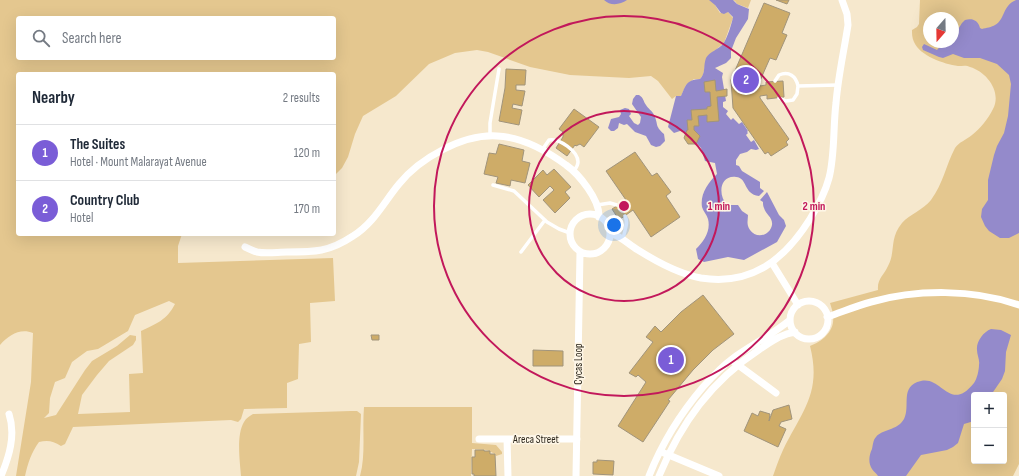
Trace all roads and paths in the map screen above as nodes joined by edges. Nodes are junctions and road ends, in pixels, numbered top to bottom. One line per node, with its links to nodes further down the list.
1 (842, 0): 4 (street)
2 (499, 70): 7 (lane)
3 (775, 81): 5 (lane)
4 (838, 85): 5 (lane); 22 (street)
5 (798, 86): 6 (lane)
6 (779, 98)
7 (490, 136): 8 (street); 19 (street)
8 (542, 150): 9 (street); 9 (lane)
9 (574, 171): 11 (street)
10 (493, 185): 15 (lane)
11 (597, 205): 12 (lane); 14 (street)
12 (617, 205)
13 (625, 216): 18 (lane)
14 (599, 217): 16 (street); 17 (street)
15 (545, 220): 16 (lane); 20 (lane)
16 (570, 233): 21 (street)
17 (610, 233): 18 (street); 21 (street)
18 (623, 239): 22 (street)
19 (246, 247)
20 (520, 252)
21 (580, 252): 34 (street, Cycas Loop)
22 (772, 263): 23 (street)
23 (798, 305): 25 (street); 26 (street)
24 (1019, 305): 25 (street)
25 (827, 317): 27 (street)
26 (790, 320): 27 (street); 28 (street)
27 (795, 332): 29 (street)
28 (731, 360): 29 (street); 35 (street)
29 (737, 365): 30 (street); 36 (street)
30 (776, 393)
31 (9, 414): 37 (street)
32 (479, 439): 33 (street)
33 (507, 439): 34 (street, Areca Street); 38 (street, Areca Street)
34 (577, 439): 39 (street, Cycas Loop)
35 (660, 451): 36 (street); 40 (street)
36 (668, 454): 41 (street); 42 (street)
37 (1, 476)
38 (508, 476)
39 (576, 476)
40 (649, 476)
41 (659, 476)
42 (719, 476)

